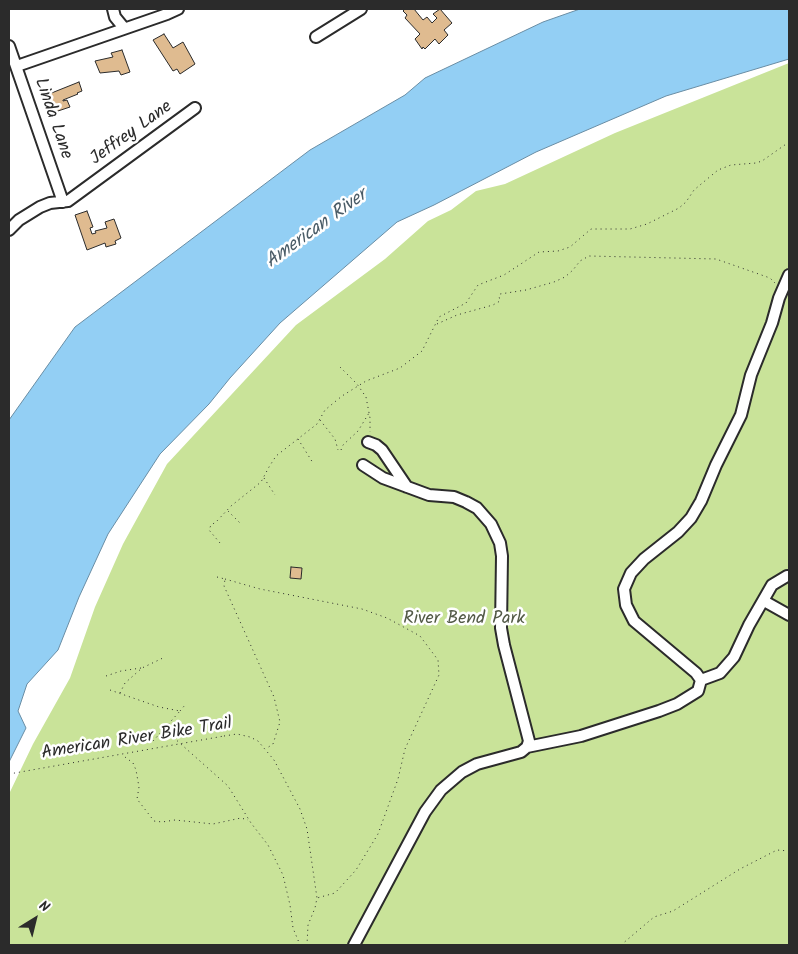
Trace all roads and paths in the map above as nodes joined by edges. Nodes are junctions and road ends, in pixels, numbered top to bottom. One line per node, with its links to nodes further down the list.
1 (113, 9): 4 (street)
2 (178, 9): 4 (street)
3 (361, 9): 5 (street)
4 (124, 28): 7 (street)
5 (316, 37)
6 (9, 46): 7 (street, Linda Lane)
7 (17, 66): 10 (street, Linda Lane)
8 (195, 108): 10 (street, Jeffrey Lane)
9 (789, 142): 14 (path)
10 (63, 202): 11 (street, Jeffrey Lane)
11 (9, 230)
12 (789, 275): 13 (street)
13 (782, 291): 14 (path); 39 (street)
14 (436, 324): 16 (path)
15 (340, 367): 16 (path)
16 (359, 387): 17 (path); 18 (path)
17 (369, 412): 20 (path); 22 (path)
18 (320, 419): 19 (path); 21 (path)
19 (298, 438): 23 (path); 25 (path)
20 (368, 442): 26 (street)
21 (338, 450)
22 (341, 450)
23 (313, 463)
24 (363, 465): 26 (street)
25 (264, 478): 27 (path); 28 (path)
26 (406, 487): 46 (street)
27 (275, 495)
28 (228, 510): 29 (path); 30 (path)
29 (242, 524)
30 (220, 543)
31 (789, 576): 34 (street)
32 (218, 577): 33 (path)
33 (225, 579): 47 (path); 52 (path)
34 (764, 600): 35 (street); 39 (street)
35 (789, 615)
36 (165, 657): 37 (path)
37 (142, 668): 38 (path); 41 (path)
38 (106, 676)
39 (701, 680): 46 (street)
40 (110, 690): 41 (path)
41 (120, 694): 43 (path)
42 (186, 705): 43 (path)
43 (180, 711): 44 (path)
44 (164, 729): 45 (path); 50 (path)
45 (153, 741)
46 (527, 748): 55 (street)
47 (266, 749): 49 (path, American River Bike Trail, bridge); 52 (path, American River Bike Trail)
48 (125, 757): 50 (path)
49 (9, 774)
50 (249, 820): 53 (path)
51 (789, 851): 56 (path)
52 (317, 898): 54 (path, American River Bike Trail)
53 (300, 945)
54 (307, 945)
55 (354, 945)
56 (621, 945)

